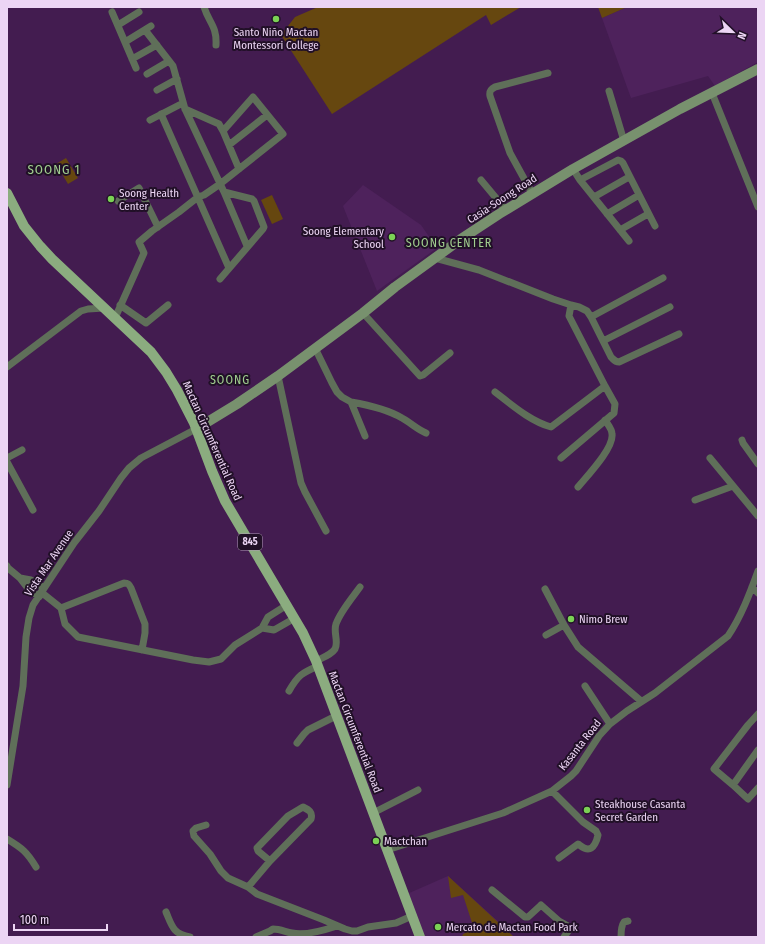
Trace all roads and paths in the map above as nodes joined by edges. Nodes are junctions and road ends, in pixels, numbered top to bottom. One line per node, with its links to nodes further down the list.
1 (204, 7): 7 (street)
2 (112, 12): 4 (street)
3 (139, 12): 4 (street)
4 (118, 25): 5 (street)
5 (125, 42): 6 (street); 8 (street)
6 (157, 45): 8 (street); 9 (street)
7 (216, 45)
8 (132, 59): 10 (street)
9 (169, 61): 13 (street); 14 (street)
10 (136, 68)
11 (758, 69): 17 (street, Casia-Soong Road)
12 (548, 73): 32 (street)
13 (147, 74)
14 (176, 79): 15 (street); 18 (street)
15 (157, 90)
16 (609, 91): 23 (street)
17 (712, 93): 23 (street, Casia-Soong Road); 33 (street)
18 (184, 106): 19 (street); 22 (street); 30 (street)
19 (161, 114): 21 (street); 36 (street)
20 (267, 115): 22 (street); 24 (street); 26 (street)
21 (150, 120)
22 (223, 131): 24 (street)
23 (624, 141): 25 (street, Casia-Soong Road)
24 (229, 145): 26 (street)
25 (573, 168): 29 (street); 32 (street, Casia-Soong Road)
26 (239, 170): 30 (street)
27 (629, 177): 29 (street); 35 (street); 37 (street)
28 (481, 180): 40 (street)
29 (580, 180): 37 (street)
30 (220, 184): 31 (street); 36 (street)
31 (224, 192): 47 (street); 47 (street)
32 (532, 193): 40 (street, Casia-Soong Road)
33 (755, 193): 39 (street)
34 (7, 194): 56 (main road, Mactan Circumferential Road / 845)
35 (639, 195): 41 (street); 42 (street)
36 (198, 197): 44 (street); 49 (street)
37 (594, 197): 41 (street)
38 (118, 201): 44 (street)
39 (758, 207)
40 (506, 210): 48 (street, Casia-Soong Road)
41 (607, 214): 45 (street)
42 (648, 214): 43 (street); 45 (street)
43 (655, 226)
44 (158, 227): 52 (street)
45 (620, 230): 46 (street)
46 (629, 241)
47 (248, 246): 49 (street)
48 (436, 258): 54 (street); 57 (street, Casia-Soong Road)
49 (229, 268): 51 (street)
50 (663, 278): 58 (street)
51 (220, 279)
52 (120, 305): 53 (street); 59 (street)
53 (168, 305)
54 (571, 305): 58 (street); 66 (street)
55 (670, 307): 61 (street)
56 (104, 308): 59 (main road, Mactan Circumferential Road / 845); 64 (street)
57 (363, 313): 62 (street, Casia-Soong Road); 63 (street)
58 (591, 317): 61 (street)
59 (115, 318): 70 (main road, Mactan Circumferential Road / 845)
60 (679, 334): 61 (street)
61 (603, 341)
62 (315, 348): 65 (street, Casia-Soong Road); 68 (street)
63 (450, 353)
64 (7, 367)
65 (278, 376): 70 (street, Casia-Soong Road); 85 (street)
66 (605, 386): 67 (street); 69 (street)
67 (495, 392)
68 (351, 402): 71 (street); 72 (street)
69 (605, 420): 76 (street); 80 (street)
70 (196, 429): 92 (street, Vista Mar Avenue); 94 (main road, Mactan Circumferential Road / 845)
71 (426, 433)
72 (365, 436)
73 (742, 440): 79 (street)
74 (22, 450): 75 (street)
75 (7, 458)
76 (561, 458)
77 (710, 458): 81 (street)
78 (7, 462): 83 (street)
79 (758, 464)
80 (578, 486)
81 (733, 486): 82 (street); 84 (street)
82 (695, 500)
83 (33, 510)
84 (758, 516)
85 (326, 531)
86 (7, 567): 88 (street)
87 (758, 571): 90 (street, Kasanta Road)
88 (20, 578): 92 (street); 92 (street)
89 (360, 587): 101 (street)
90 (752, 587): 93 (street); 104 (street, Kasanta Road)
91 (545, 589): 97 (street)
92 (41, 592): 95 (street); 110 (street, Vista Mar Avenue)
93 (758, 593)
94 (287, 605): 96 (main road, Mactan Circumferential Road / 845); 98 (street)
95 (61, 608): 100 (street); 100 (street)
96 (295, 618): 98 (street); 101 (main road, Mactan Circumferential Road / 845)
97 (564, 624): 99 (street); 104 (street)
98 (262, 628): 100 (street)
99 (546, 635)
100 (142, 650)
101 (317, 663): 103 (street); 106 (main road, Mactan Circumferential Road / 845)
102 (585, 686): 107 (street)
103 (289, 691)
104 (641, 701): 107 (street, Kasanta Road)
105 (758, 714): 111 (street)
106 (336, 716): 108 (street); 115 (main road, Mactan Circumferential Road / 845)
107 (610, 724): 114 (street, Kasanta Road)
108 (297, 743)
109 (758, 750): 111 (street)
110 (7, 785)
111 (733, 785): 112 (street)
112 (758, 788)
113 (418, 790): 115 (street)
114 (552, 791): 118 (street, Kasanta Road); 119 (street)
115 (373, 813): 118 (main road, Mactan Circumferential Road / 845)
116 (206, 825): 122 (street)
117 (7, 838): 121 (street)
118 (386, 850): 125 (main road, Mactan Circumferential Road / 845)
119 (559, 858)
120 (270, 861): 120 (street); 122 (street)
121 (36, 867)
122 (248, 888): 127 (street)
123 (492, 890): 131 (street)
124 (166, 912): 128 (street)
125 (412, 916): 127 (street); 130 (main road, Mactan Circumferential Road / 845)
126 (628, 921): 132 (street)
127 (337, 926): 129 (street)
128 (190, 937)
129 (256, 937)
130 (420, 937)
131 (564, 937)
132 (620, 937)

